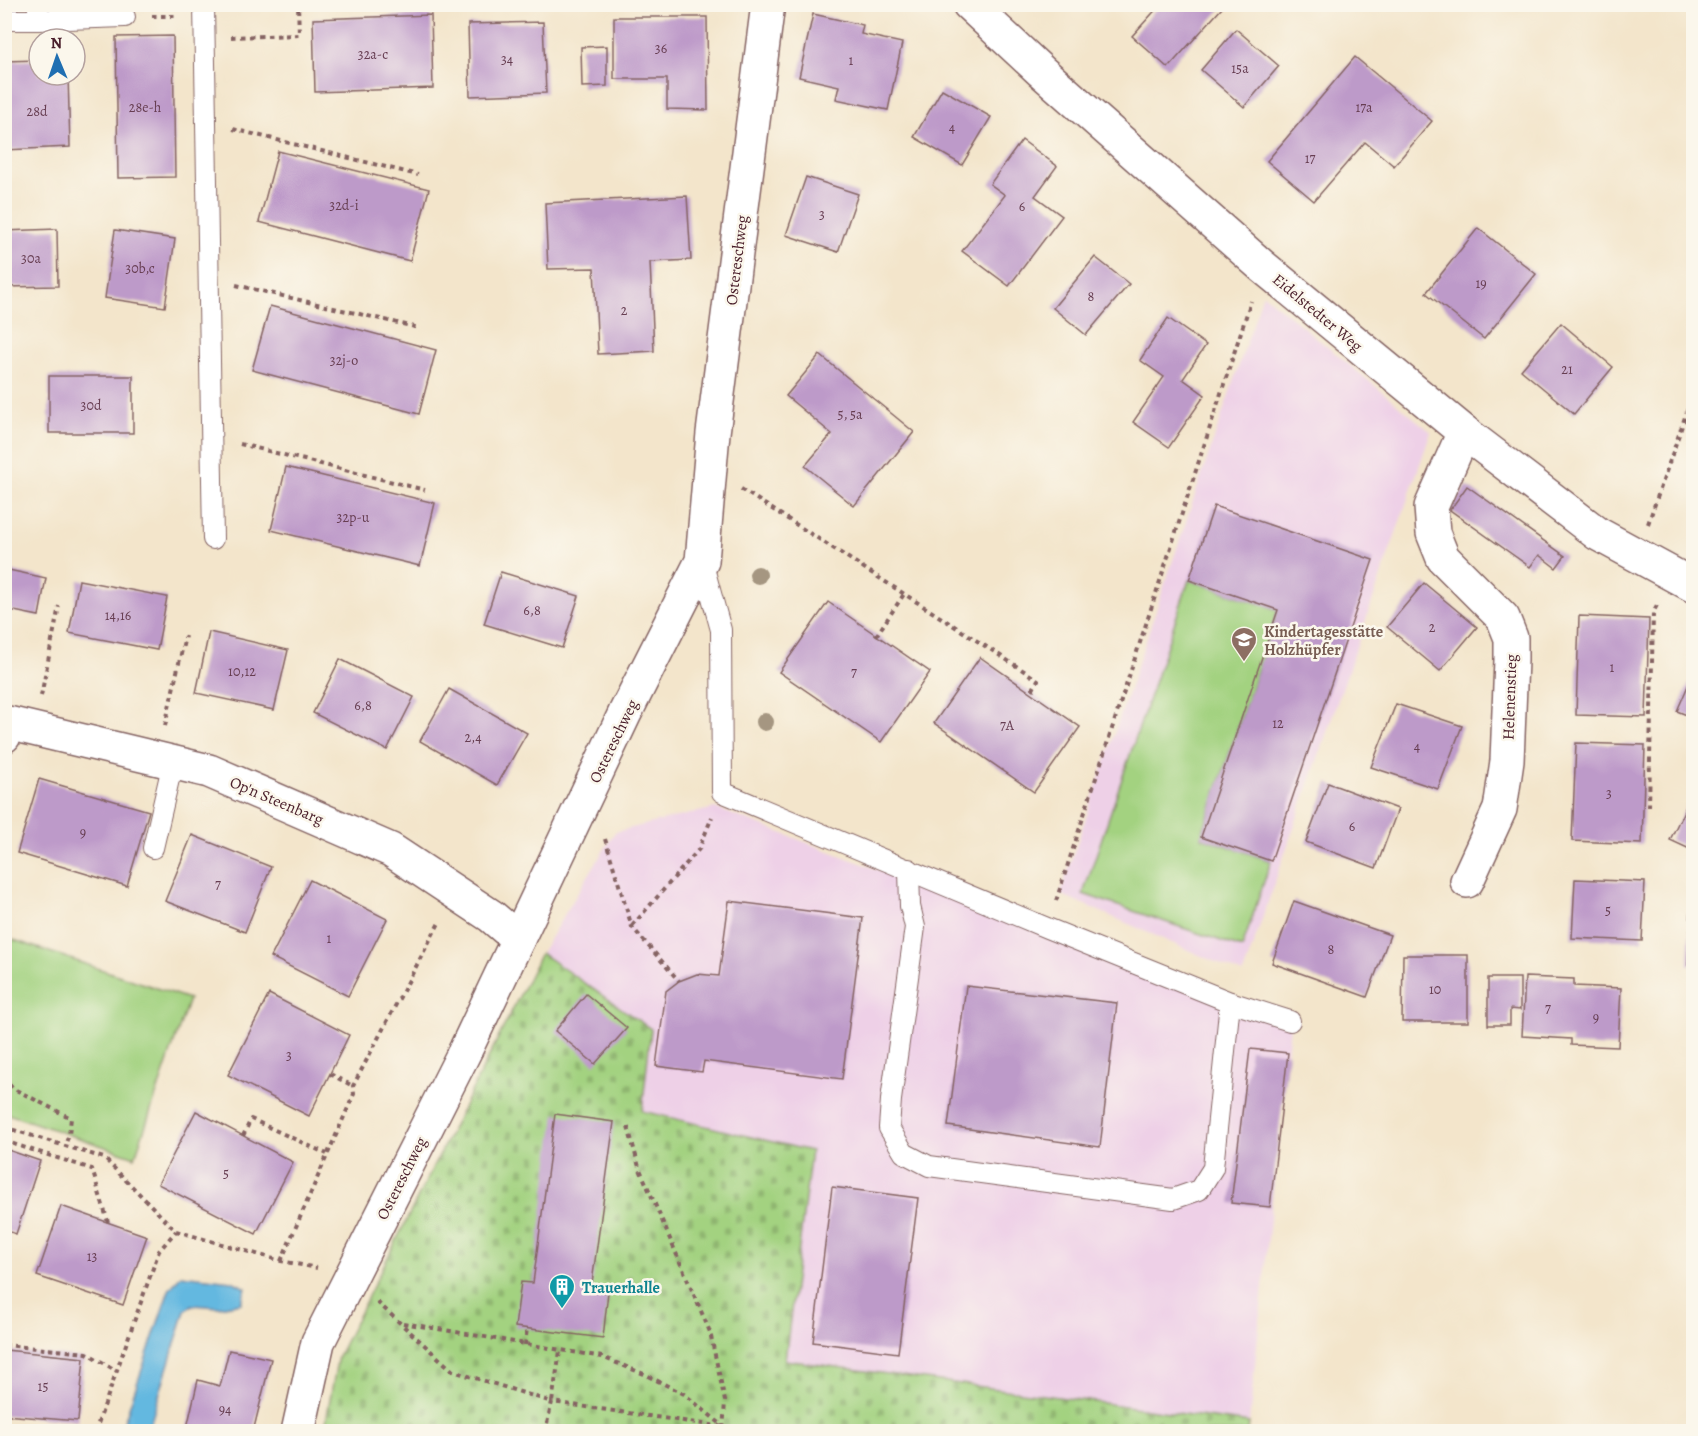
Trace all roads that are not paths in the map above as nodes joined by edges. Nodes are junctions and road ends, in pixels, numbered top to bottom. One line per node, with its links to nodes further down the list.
1 (204, 4): 8 (lane)
2 (768, 4): 9 (street, Ostereschweg)
3 (969, 4): 7 (street, Eidelstedter Weg)
4 (38, 12): 5 (lane); 6 (lane)
5 (124, 17)
6 (4, 20)
7 (1464, 432): 10 (street, Eidelstedter Weg); 15 (street, Helenenstieg)
8 (213, 539)
9 (702, 561): 14 (lane); 16 (street, Ostereschweg)
10 (1682, 580)
11 (13, 728): 12 (street, Op'n Steenbarg)
12 (165, 761): 13 (lane); 16 (street, Op'n Steenbarg)
13 (153, 848)
14 (909, 869): 17 (lane); 17 (lane)
15 (1467, 881)
16 (518, 939): 19 (street, Ostereschweg)
17 (1230, 1002): 18 (lane)
18 (1290, 1021)
19 (298, 1431)

